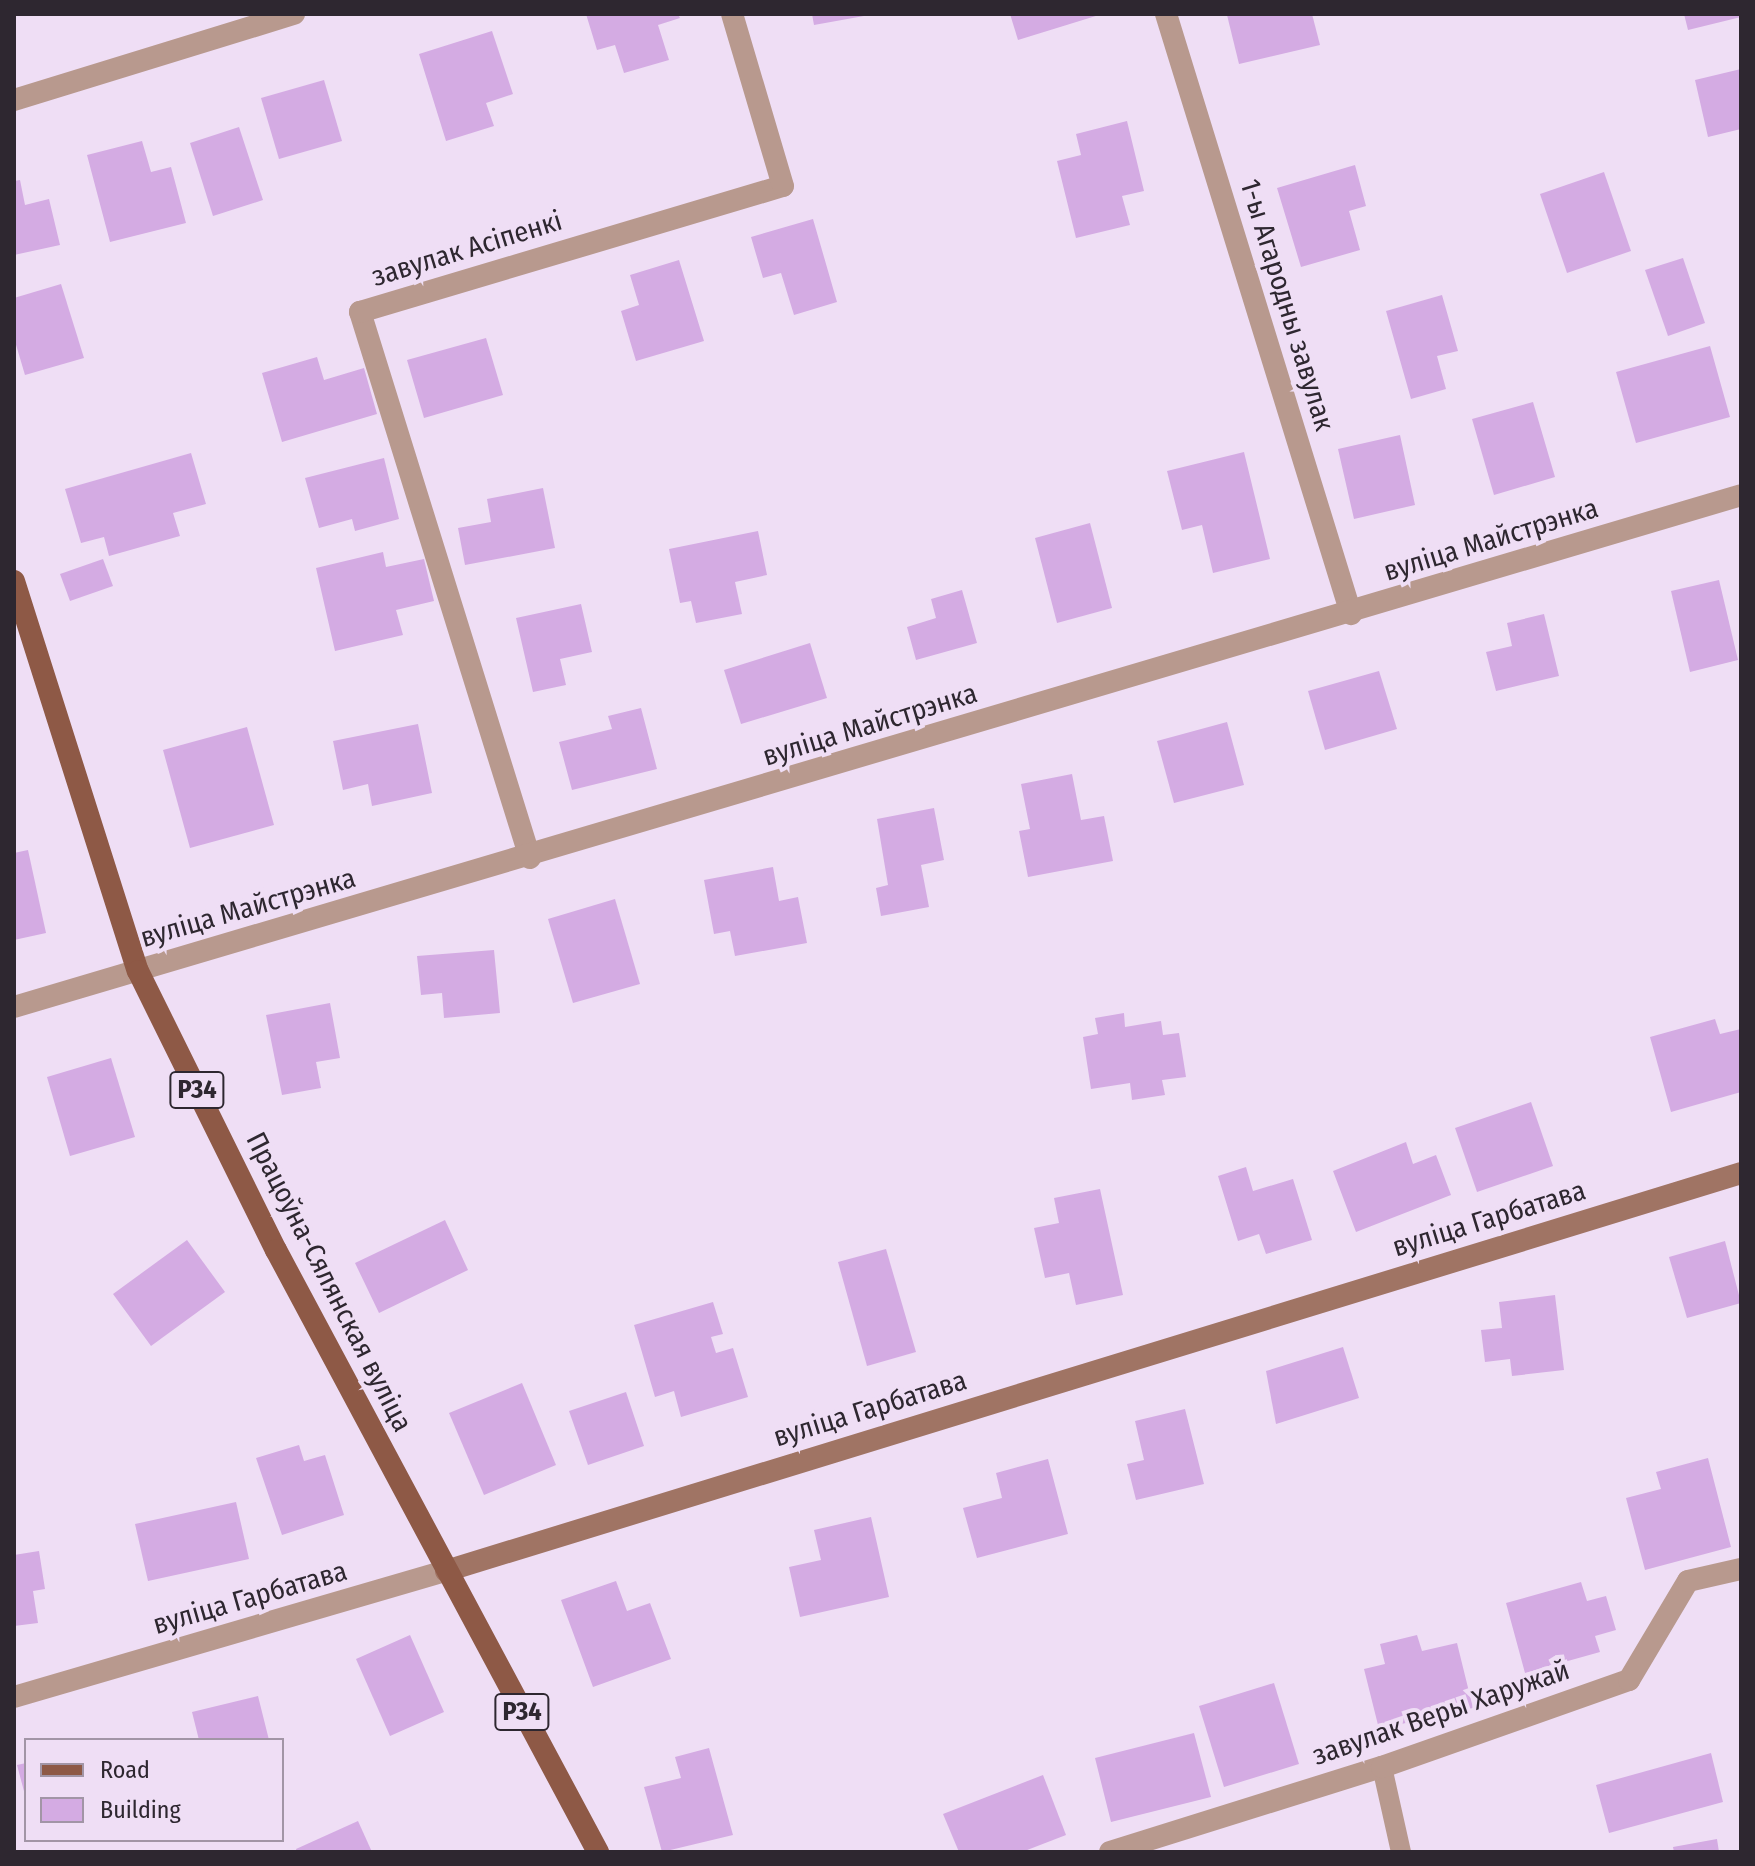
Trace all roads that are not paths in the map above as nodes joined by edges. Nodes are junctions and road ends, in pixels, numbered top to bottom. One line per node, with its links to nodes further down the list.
1 (294, 14): 4 (street)
2 (732, 14): 8 (street, завулак Асіпенкі)
3 (1166, 14): 7 (street, 1-ы Агародны завулак)
4 (14, 100)
5 (1741, 495): 7 (street, вуліца Майстрэнка)
6 (14, 581): 9 (main road, Працоўна-Сялянская вуліца / Р34)
7 (1351, 614): 8 (street, вуліца Майстрэнка)
8 (530, 858): 9 (street, вуліца Майстрэнка)
9 (138, 971): 10 (street, вуліца Майстрэнка); 13 (main road, Працоўна-Сялянская вуліца / Р34)
10 (14, 1007)
11 (1741, 1173): 13 (main road, вуліца Гарбатава)
12 (1741, 1569): 15 (street, завулак Веры Харужай)
13 (446, 1571): 14 (street, вуліца Гарбатава); 16 (main road, Працоўна-Сялянская вуліца / Р34)
14 (14, 1697)
15 (1382, 1767): 17 (street, завулак Веры Харужай); 18 (lane)
16 (598, 1852)
17 (1110, 1852)
18 (1401, 1852)

